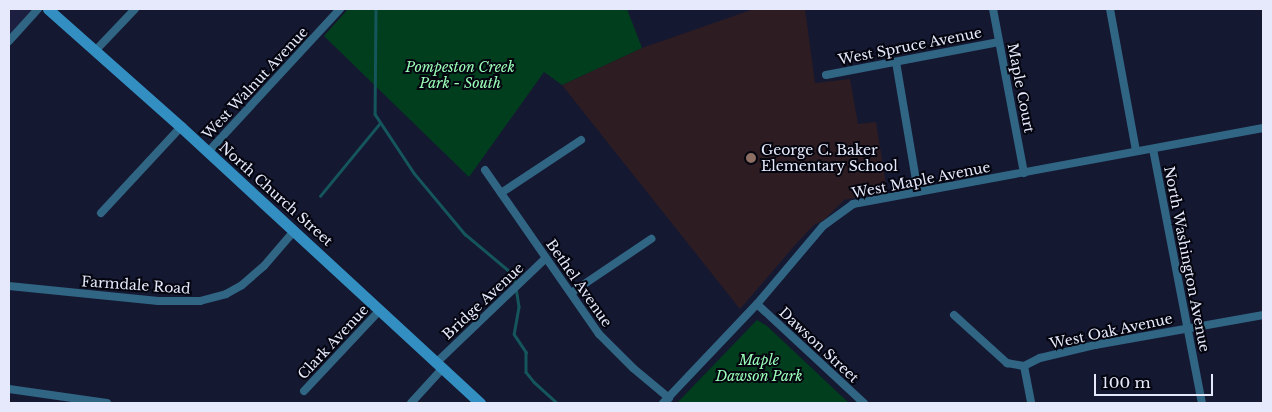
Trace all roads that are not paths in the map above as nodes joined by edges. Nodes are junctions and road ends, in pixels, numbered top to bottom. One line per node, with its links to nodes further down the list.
1 (38, 9): 7 (street)
2 (48, 9): 9 (main road, North Church Street)
3 (135, 9): 9 (street)
4 (340, 9): 17 (street, West Walnut Avenue)
5 (993, 9): 8 (street, Maple Court)
6 (1110, 9): 16 (street)
7 (9, 41)
8 (999, 42): 10 (street, West Spruce Avenue); 19 (street, Maple Court)
9 (95, 51): 12 (main road, North Church Street)
10 (896, 62): 11 (street, West Spruce Avenue); 20 (street)
11 (826, 75)
12 (181, 126): 17 (main road, North Church Street); 22 (street)
13 (1263, 128): 15 (street, West Maple Avenue)
14 (581, 140): 21 (street)
15 (1153, 149): 16 (street, West Maple Avenue); 32 (street, North Washington Avenue)
16 (1136, 151): 19 (street, West Maple Avenue)
17 (208, 152): 23 (main road, North Church Street)
18 (485, 170): 21 (street, Bethel Avenue)
19 (1024, 173): 20 (street, West Maple Avenue)
20 (918, 192): 28 (street, West Maple Avenue)
21 (501, 193): 25 (street, Bethel Avenue)
22 (101, 213)
23 (294, 231): 26 (street, Farmdale Road); 29 (main road, North Church Street)
24 (651, 239): 27 (street)
25 (546, 258): 27 (street, Bethel Avenue); 33 (street, Bridge Avenue)
26 (9, 286)
27 (570, 293): 37 (street, Bethel Avenue)
28 (757, 304): 37 (street, West Maple Avenue); 41 (street, Dawson Street)
29 (380, 310): 33 (main road, North Church Street); 36 (street, Clark Avenue)
30 (954, 315): 34 (street)
31 (1263, 315): 32 (street, West Oak Avenue)
32 (1188, 328): 34 (street, West Oak Avenue); 43 (street, North Washington Avenue)
33 (439, 366): 39 (street, Bridge Avenue); 40 (main road, North Church Street)
34 (1024, 366): 42 (street)
35 (9, 389): 38 (street)
36 (304, 391)
37 (666, 400)
38 (107, 403)
39 (411, 403)
40 (480, 403)
41 (864, 403)
42 (1031, 403)
43 (1202, 403)

